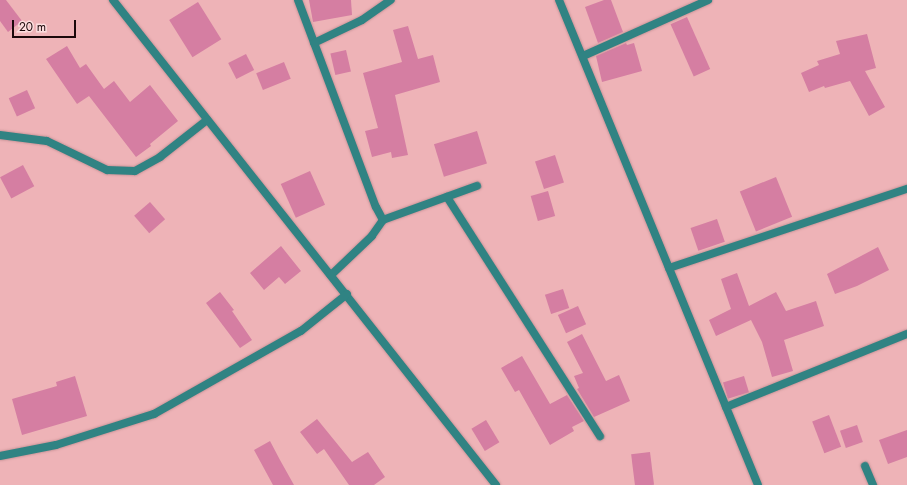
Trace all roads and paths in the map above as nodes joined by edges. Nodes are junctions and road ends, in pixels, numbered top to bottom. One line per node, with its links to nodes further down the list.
1 (113, 0): 8 (street)
2 (298, 0): 6 (street)
3 (391, 0): 6 (street)
4 (559, 0): 7 (street)
5 (708, 0): 7 (street)
6 (314, 43): 13 (street)
7 (583, 56): 14 (street)
8 (207, 120): 9 (street); 15 (street)
9 (0, 135)
10 (477, 186): 12 (street)
11 (907, 189): 14 (street)
12 (447, 197): 13 (street); 19 (street)
13 (383, 220): 15 (street)
14 (669, 268): 18 (street)
15 (331, 275): 16 (street)
16 (347, 294): 20 (street); 22 (street)
17 (907, 334): 18 (street)
18 (726, 407): 23 (street)
19 (600, 436)
20 (0, 456)
21 (865, 466): 24 (street)
22 (496, 485)
23 (758, 485)
24 (873, 485)

